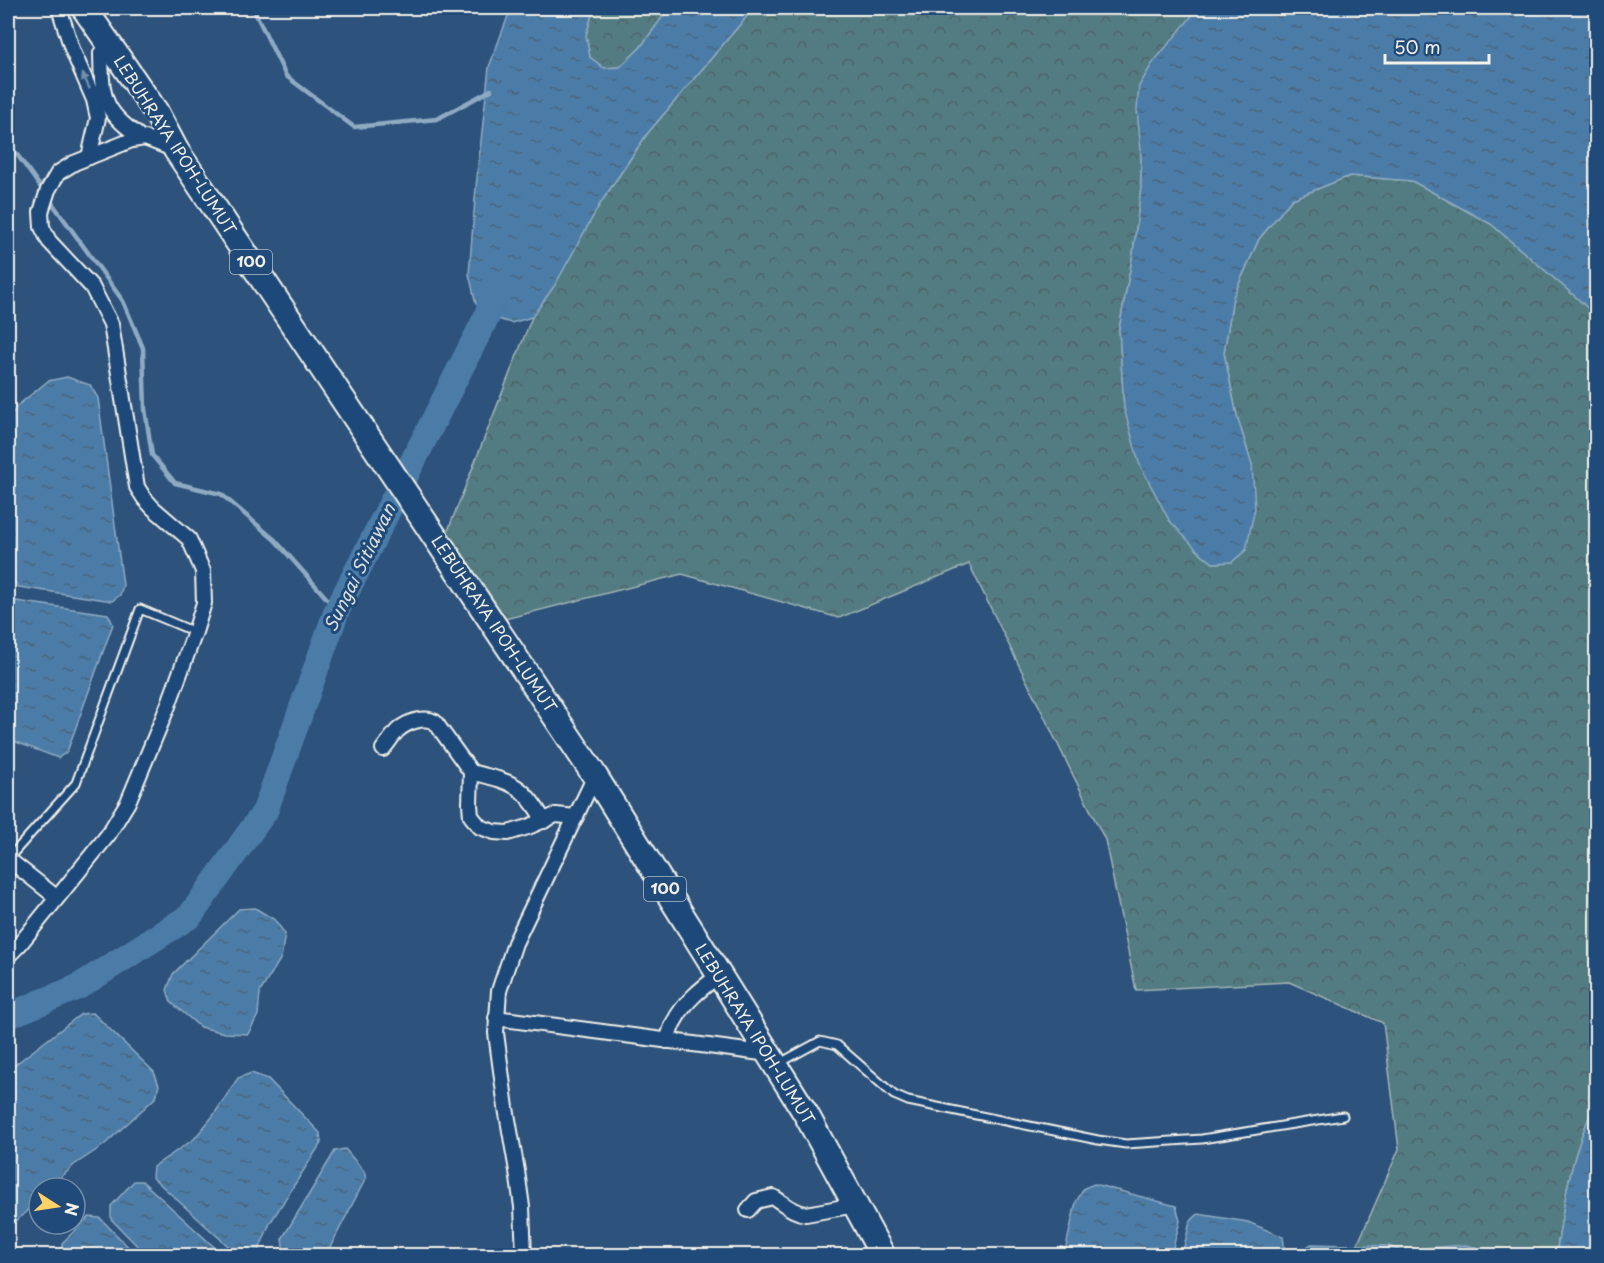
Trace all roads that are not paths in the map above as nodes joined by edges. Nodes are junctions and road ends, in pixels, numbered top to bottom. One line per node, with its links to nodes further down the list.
1 (59, 8): 6 (street, one-way to 1)
2 (70, 8): 4 (highway, LEBUHRAYA IPOH-LUMUT / 100)
3 (84, 8): 4 (highway, LEBUHRAYA IPOH-LUMUT / 100)
4 (144, 128): 5 (highway, LEBUHRAYA IPOH-LUMUT / 100); 5 (street); 6 (street)
5 (176, 150): 10 (highway, LEBUHRAYA IPOH-LUMUT / 100)
6 (89, 157): 7 (street)
7 (195, 632): 13 (lane); 14 (street)
8 (383, 749): 9 (street)
9 (471, 771): 12 (street); 12 (street)
10 (595, 776): 11 (street); 16 (highway, LEBUHRAYA IPOH-LUMUT / 100)
11 (576, 817): 12 (street); 17 (street)
12 (544, 821)
13 (8, 859): 14 (street)
14 (59, 894): 15 (street)
15 (8, 956)
16 (719, 975): 18 (street); 19 (highway, LEBUHRAYA IPOH-LUMUT / 100)
17 (496, 1018): 18 (street); 23 (street)
18 (667, 1041): 19 (street)
19 (772, 1060): 20 (lane); 21 (highway, LEBUHRAYA IPOH-LUMUT / 100)
20 (1343, 1116)
21 (855, 1204): 22 (street); 24 (highway, LEBUHRAYA IPOH-LUMUT / 100)
22 (748, 1210)
23 (524, 1256)
24 (883, 1256)

